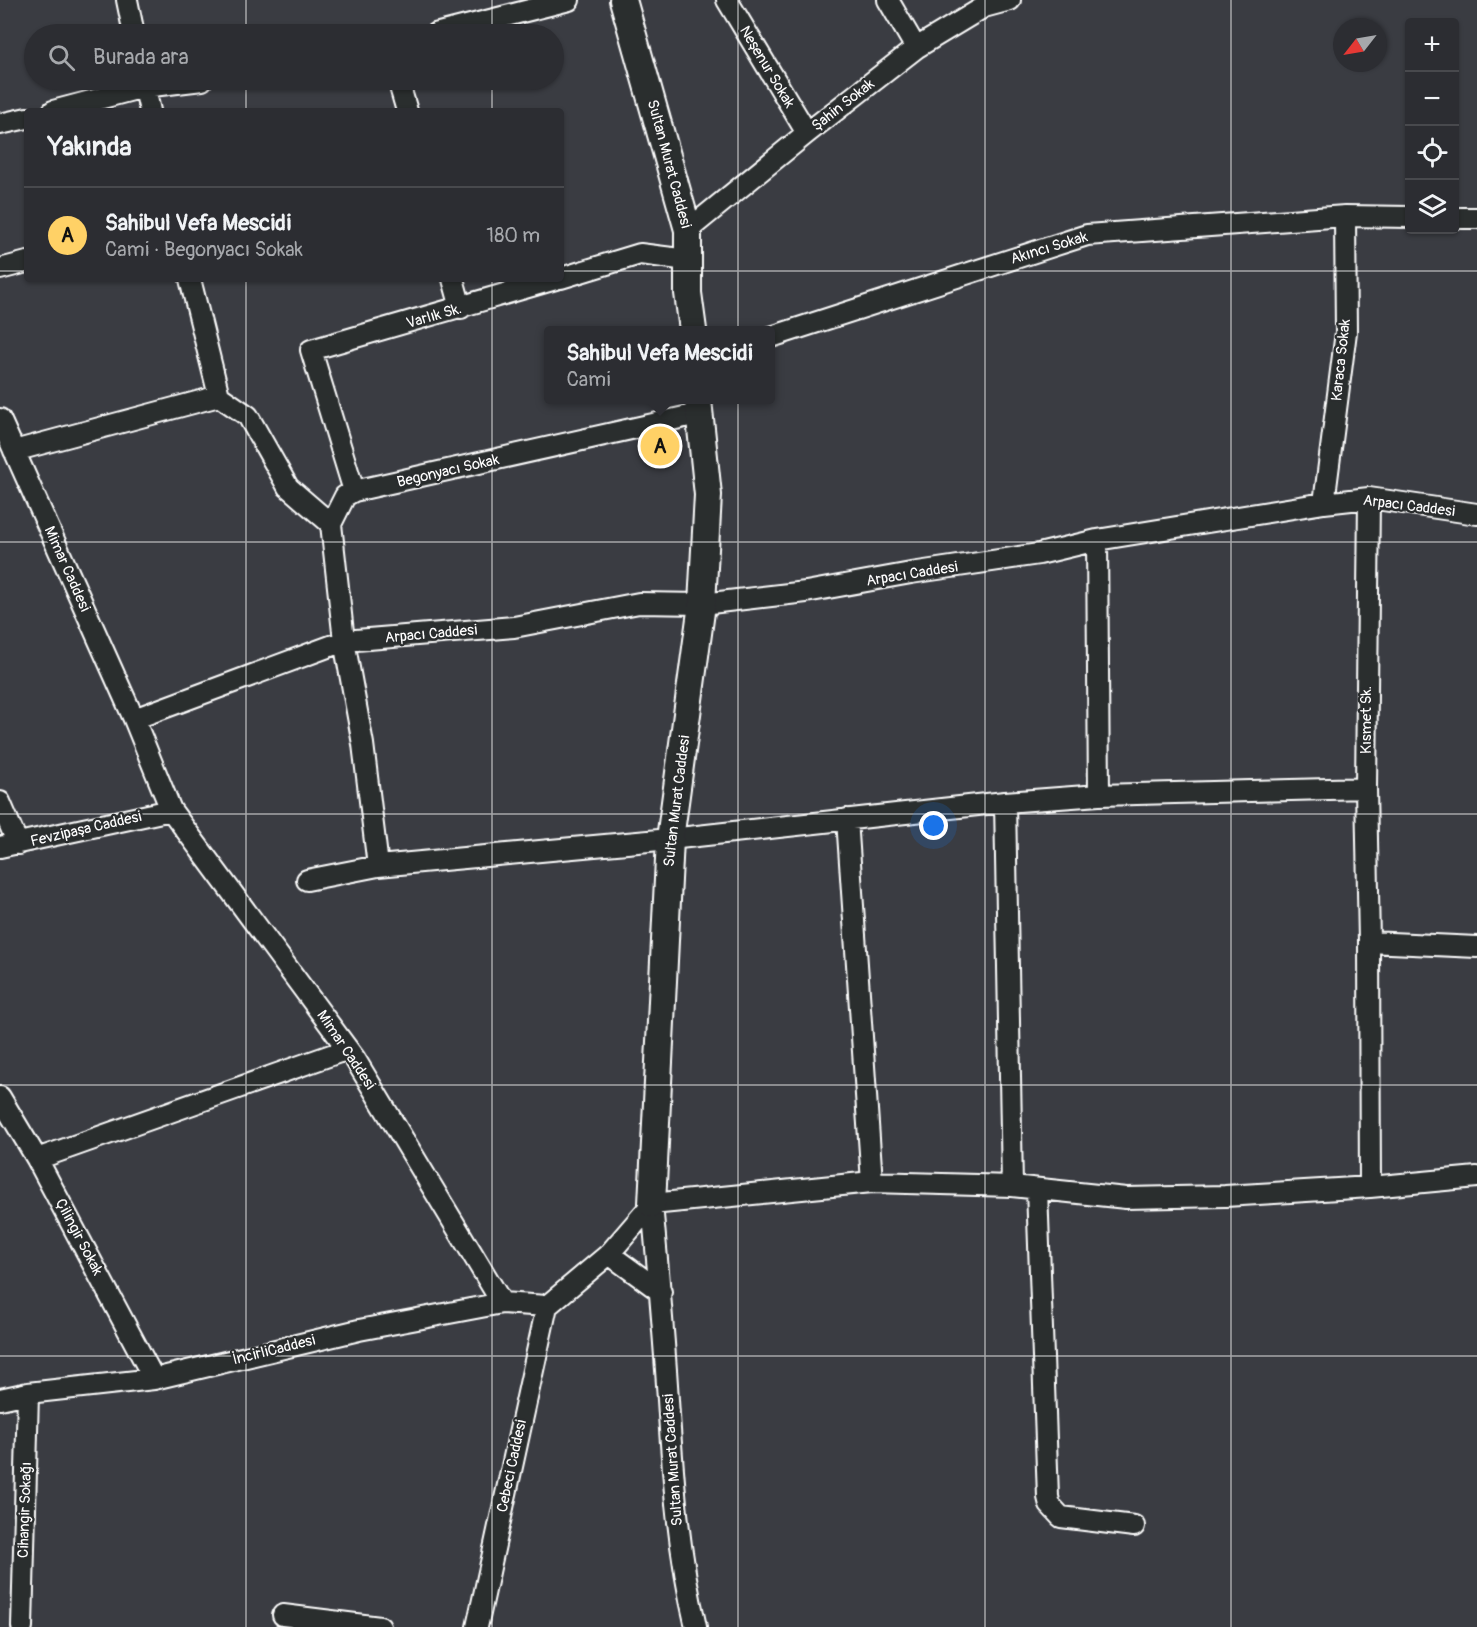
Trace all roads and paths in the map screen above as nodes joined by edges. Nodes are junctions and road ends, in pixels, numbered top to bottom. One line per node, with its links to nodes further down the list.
1 (127, 0): 7 (street)
2 (569, 0): 8 (street)
3 (623, 0): 23 (main road, Sultan Murat Caddesi)
4 (727, 0): 18 (street, Neşenur Sokak)
5 (888, 0): 9 (street)
6 (1010, 0): 9 (street, Şahin Sokak)
7 (132, 24)
8 (474, 24)
9 (916, 48): 18 (street, Şahin Sokak)
10 (121, 90): 13 (street)
11 (146, 90): 14 (street)
12 (401, 90): 15 (street)
13 (62, 108)
14 (149, 108)
15 (406, 108)
16 (24, 119): 17 (street)
17 (0, 124)
18 (807, 133): 23 (street, Şahin Sokak)
19 (1345, 216): 20 (street, Akıncı Sokak); 33 (street, Akıncı Sokak); 40 (street, Karaca Sokak)
20 (1405, 217)
21 (1459, 218): 22 (street)
22 (1477, 218)
23 (688, 230): 24 (main road, Sultan Murat Caddesi)
24 (688, 260): 27 (street); 32 (main road, Sultan Murat Caddesi)
25 (24, 263): 26 (street)
26 (0, 269)
27 (564, 277)
28 (191, 282): 34 (street)
29 (454, 282): 31 (street)
30 (546, 282): 31 (street, Varlık Sk.)
31 (461, 308): 38 (street, Varlık Sk.)
32 (692, 326)
33 (775, 336)
34 (219, 396): 37 (street); 42 (street)
35 (698, 407): 38 (street, Begonyacı Sokak); 44 (main road, Sultan Murat Caddesi)
36 (0, 419): 37 (street, Mimar Caddesi)
37 (14, 451): 46 (street, Mimar Caddesi)
38 (354, 491): 42 (street)
39 (1369, 498): 40 (street, Arpacı Caddesi); 41 (street, Arpacı Caddesi); 47 (street, Kısmet Sk.)
40 (1324, 503): 43 (street, Arpacı Caddesi)
41 (1477, 514)
42 (331, 524): 45 (street)
43 (1097, 540): 44 (street, Arpacı Caddesi); 48 (street)
44 (702, 604): 45 (street, Arpacı Caddesi); 53 (main road, Sultan Murat Caddesi)
45 (344, 641): 46 (street, Arpacı Caddesi); 55 (street)
46 (134, 719): 51 (street, Mimar Caddesi)
47 (1366, 788): 48 (street); 57 (street, Kısmet Sk.)
48 (1099, 795): 50 (street)
49 (0, 802): 54 (street)
50 (1005, 802): 52 (street); 64 (street)
51 (171, 810): 54 (street, Fevzipaşa Caddesi); 59 (street, Mimar Caddesi)
52 (847, 819): 53 (street); 63 (street)
53 (670, 839): 55 (street); 67 (main road, Sultan Murat Caddesi)
54 (9, 845)
55 (378, 866): 56 (street)
56 (307, 880)
57 (1369, 942): 58 (street); 65 (street, Kısmet Sk.)
58 (1477, 947)
59 (348, 1049): 61 (street); 70 (street, Mimar Caddesi)
60 (0, 1097): 61 (street, Çilingir Sokak)
61 (37, 1159): 72 (street, Çilingir Sokak)
62 (1477, 1177): 65 (street)
63 (872, 1182): 64 (street); 67 (street)
64 (1012, 1186): 66 (street)
65 (1370, 1187): 66 (street)
66 (1037, 1189): 75 (street)
67 (652, 1204): 68 (street); 69 (street, Sultan Murat Caddesi)
68 (609, 1254): 69 (street); 71 (street)
69 (661, 1292): 81 (street, Sultan Murat Caddesi)
70 (502, 1303): 71 (street, İncirliCaddesi); 72 (street, İncirliCaddesi)
71 (547, 1306): 80 (street, Cebeci Caddesi)
72 (154, 1379): 73 (street, İncirliCaddesi)
73 (28, 1394): 74 (street, İncirliCaddesi); 78 (street, Cihangir Sokağı)
74 (0, 1399)
75 (1134, 1526)
76 (284, 1615): 77 (street)
77 (357, 1625): 79 (street)
78 (22, 1627)
79 (380, 1627)
80 (477, 1627)
81 (696, 1627)

